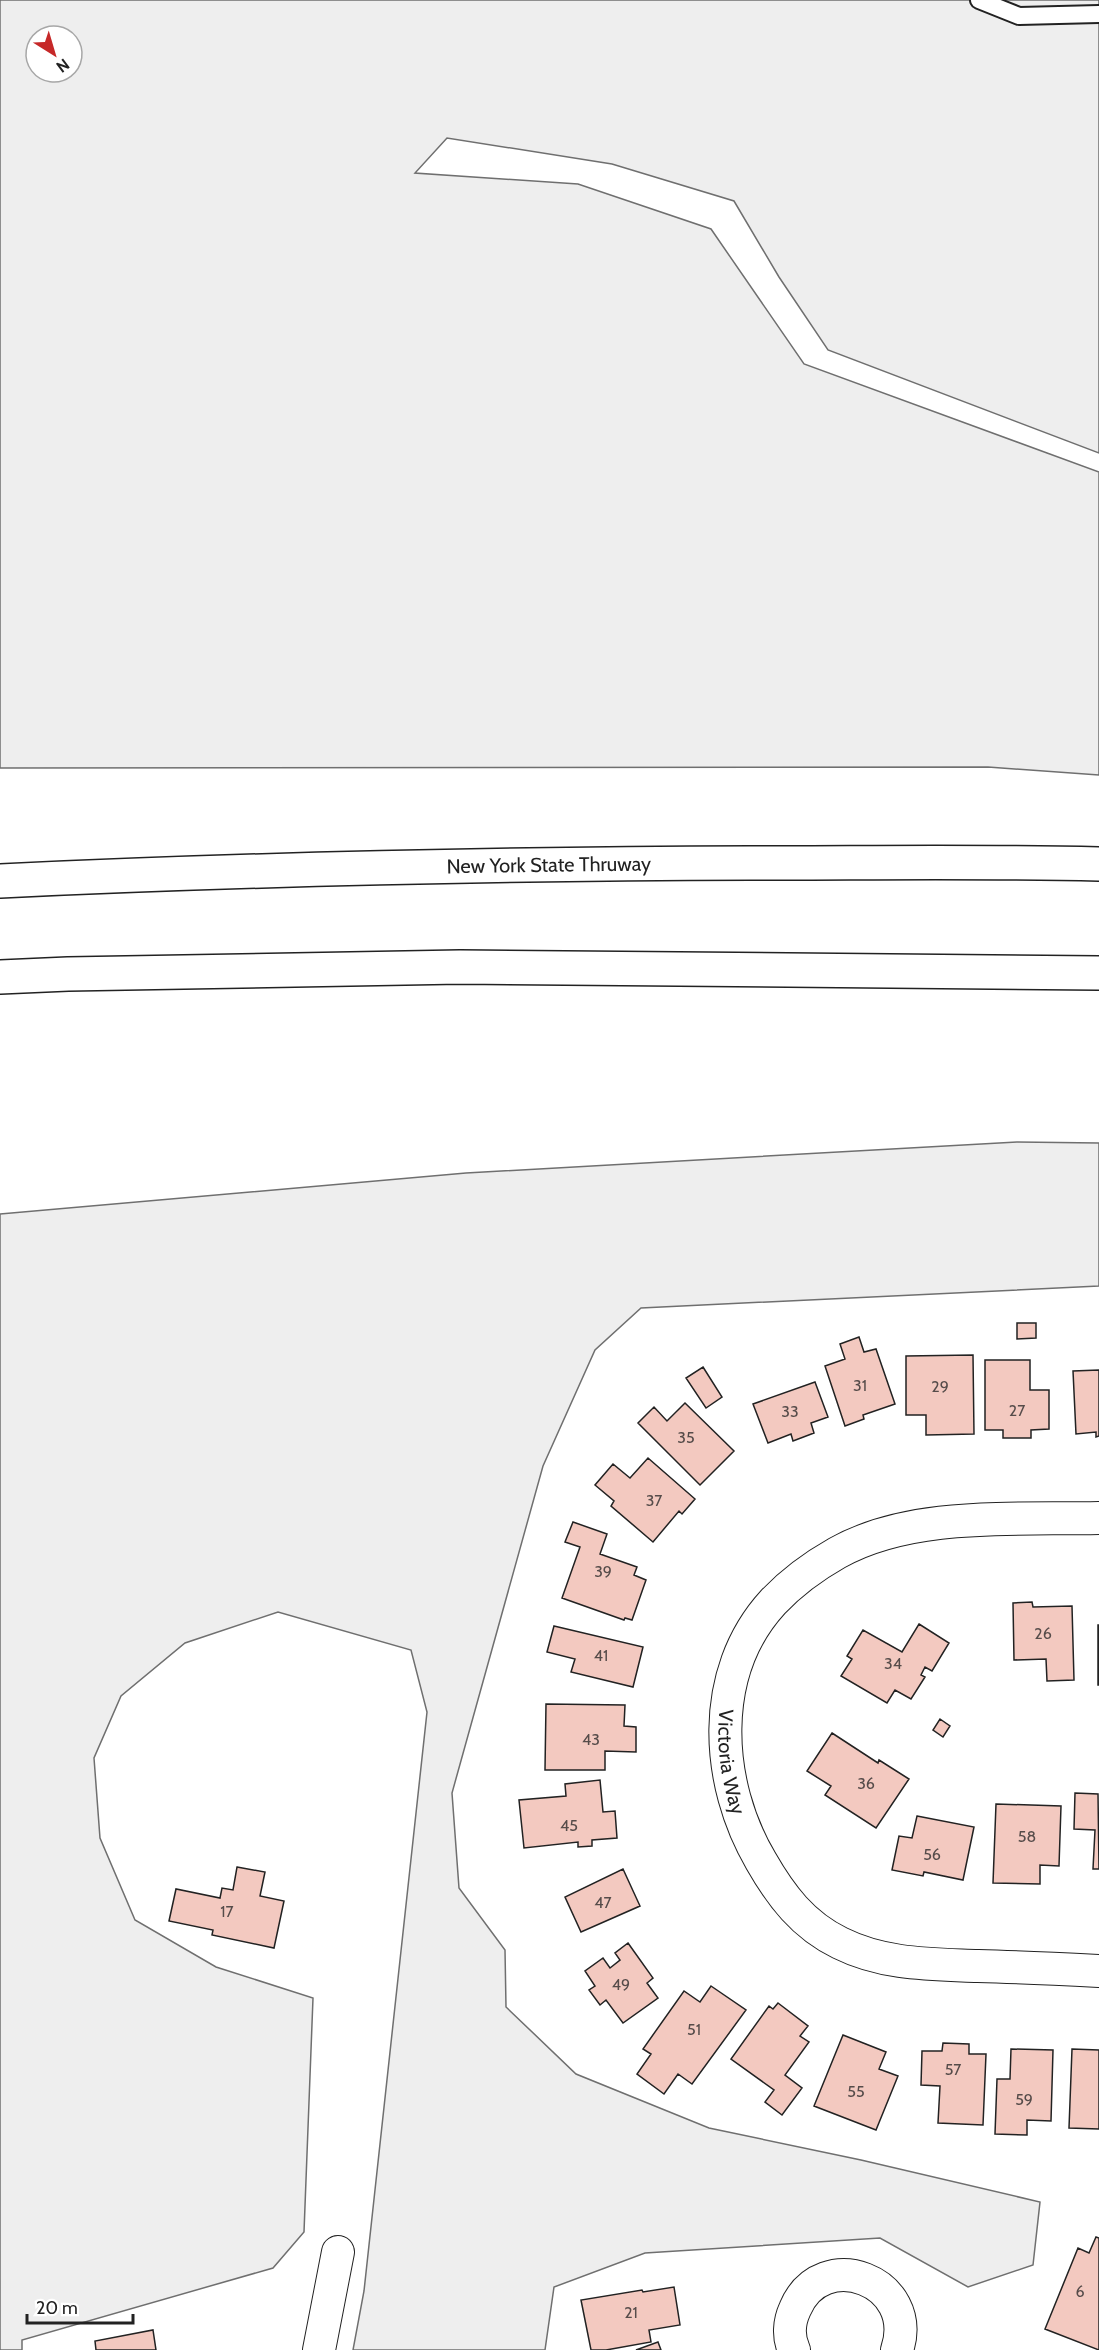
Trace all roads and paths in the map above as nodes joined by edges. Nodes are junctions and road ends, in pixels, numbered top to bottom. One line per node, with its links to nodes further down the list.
1 (979, 0): 2 (lane)
2 (1099, 14)
3 (1099, 864): 4 (highway, New York State Thruway)
4 (0, 880)
5 (1099, 973): 6 (highway)
6 (0, 978)
7 (1099, 1518): 8 (street, Victoria Way)
8 (1099, 1971)
9 (338, 2252): 10 (street)
10 (319, 2350)
11 (794, 2350): 12 (street)
12 (899, 2350)

